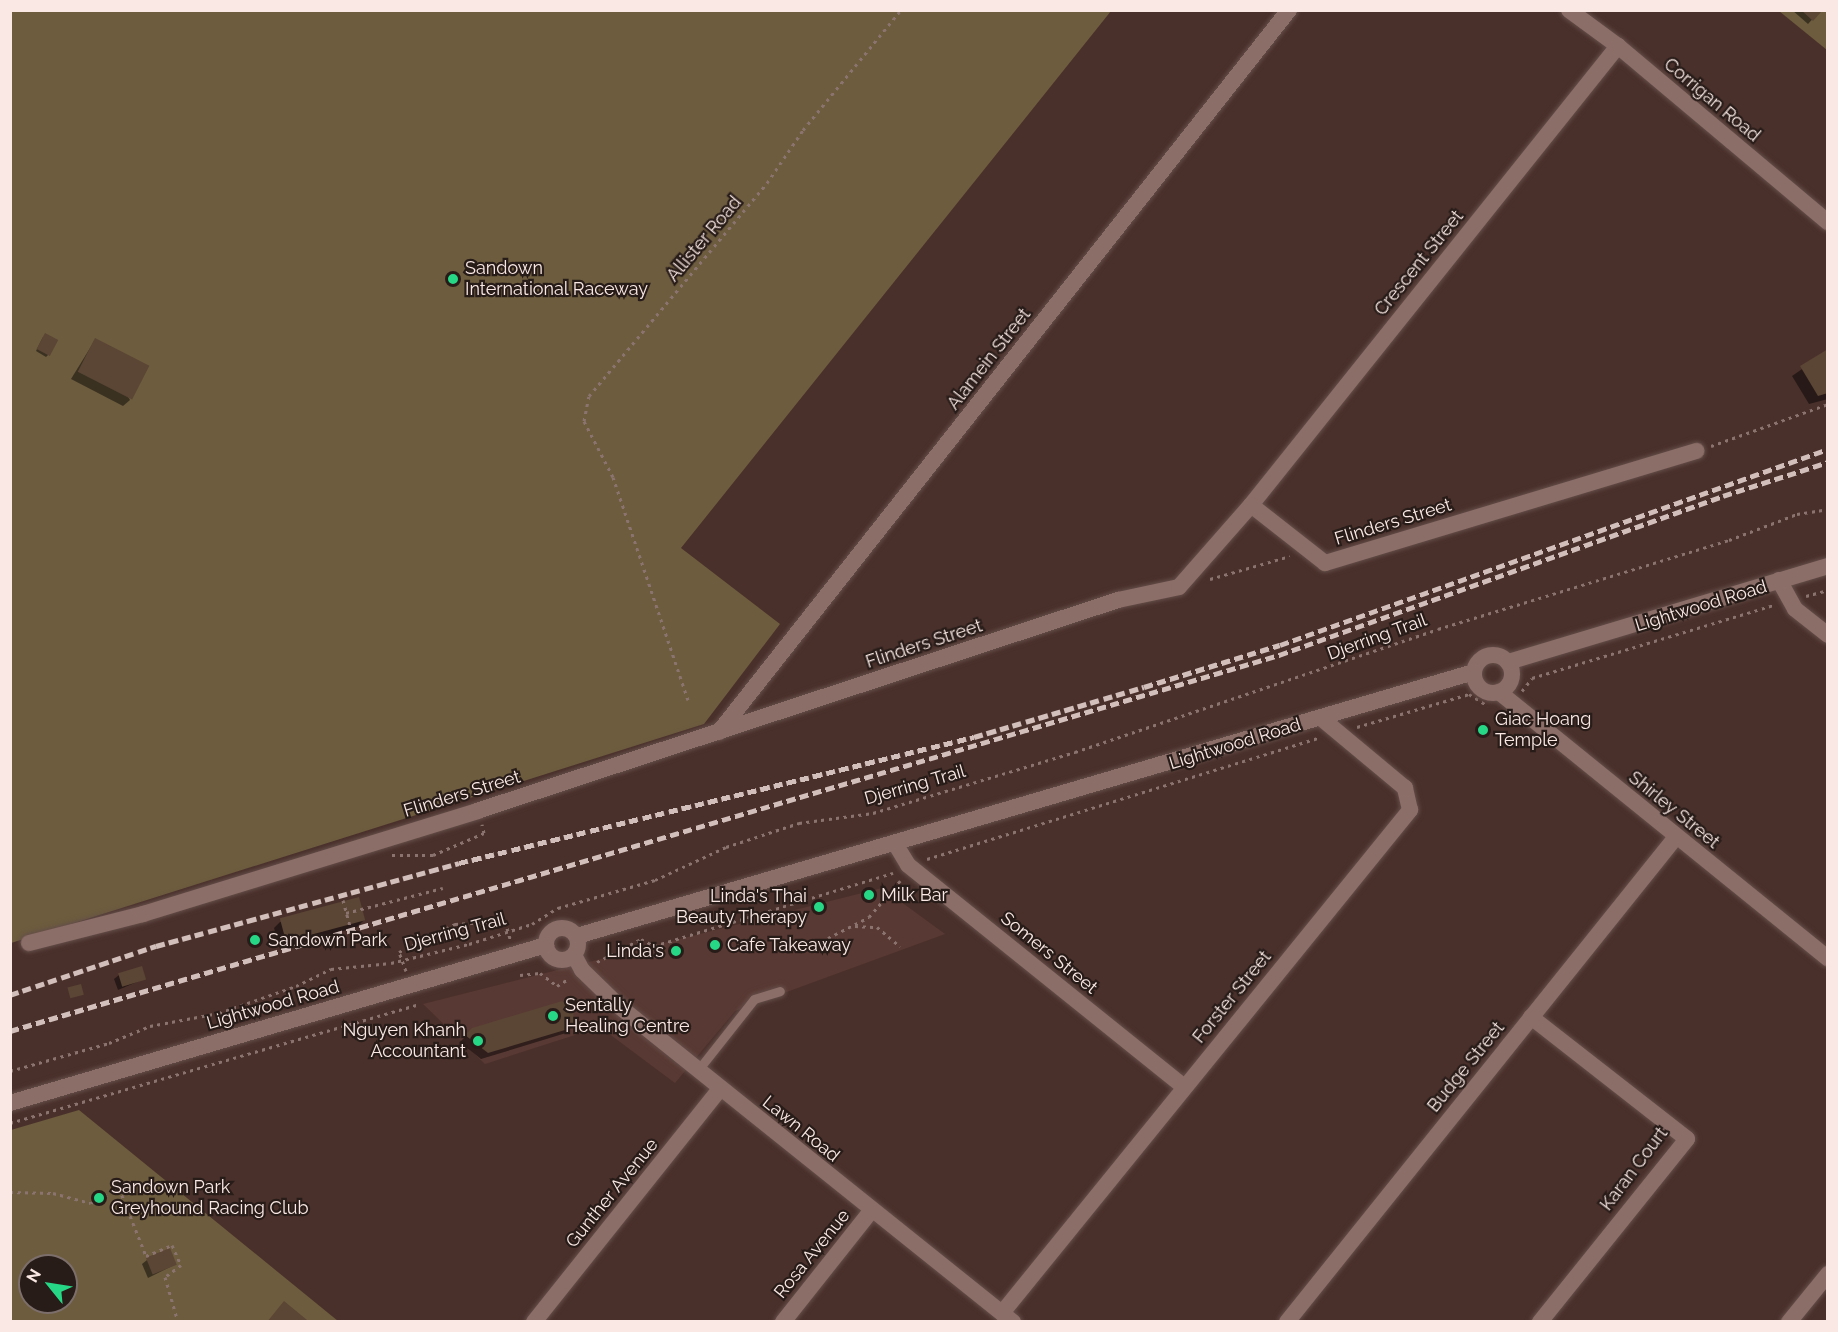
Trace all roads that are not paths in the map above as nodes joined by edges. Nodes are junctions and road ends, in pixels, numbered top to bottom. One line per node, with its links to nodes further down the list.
1 (1289, 10): 14 (street, Alamein Street)
2 (1569, 10): 3 (street, Corrigan Road)
3 (1618, 46): 4 (street, Corrigan Road); 6 (street, Crescent Street)
4 (1827, 222)
5 (1696, 451): 6 (street, Flinders Street)
6 (1251, 505): 14 (street, Flinders Street)
7 (1827, 566): 8 (street, Lightwood Road)
8 (1779, 580): 9 (street); 10 (street, Lightwood Road)
9 (1827, 635)
10 (1508, 663): 11 (street); 12 (street)
11 (1474, 672): 12 (street); 13 (street, Lightwood Road)
12 (1503, 697): 15 (street, Shirley Street)
13 (1321, 718): 16 (street, Lightwood Road); 25 (street, Forster Street)
14 (719, 732): 18 (street, Flinders Street)
15 (1676, 837): 21 (street, Shirley Street); 23 (street, Budge Street)
16 (896, 845): 17 (street, Lightwood Road); 25 (street, Somers Street)
17 (577, 936): 19 (street); 20 (street)
18 (29, 943)
19 (546, 945): 20 (street); 27 (street, Lightwood Road)
20 (574, 955): 24 (street, Lawn Road)
21 (1827, 958)
22 (780, 991): 24 (lane)
23 (1531, 1017): 33 (street, Budge Street); 34 (street, Karan Court)
24 (698, 1070): 26 (street, Lawn Road)
25 (1184, 1087): 30 (street, Forster Street)
26 (720, 1089): 28 (street, Lawn Road); 31 (street, Gunther Avenue)
27 (10, 1103)
28 (871, 1211): 30 (street, Lawn Road); 32 (street, Rosa Avenue)
29 (1827, 1274): 35 (street)
30 (1008, 1317)
31 (534, 1322)
32 (783, 1322)
33 (1287, 1322)
34 (1540, 1322)
35 (1789, 1322)

